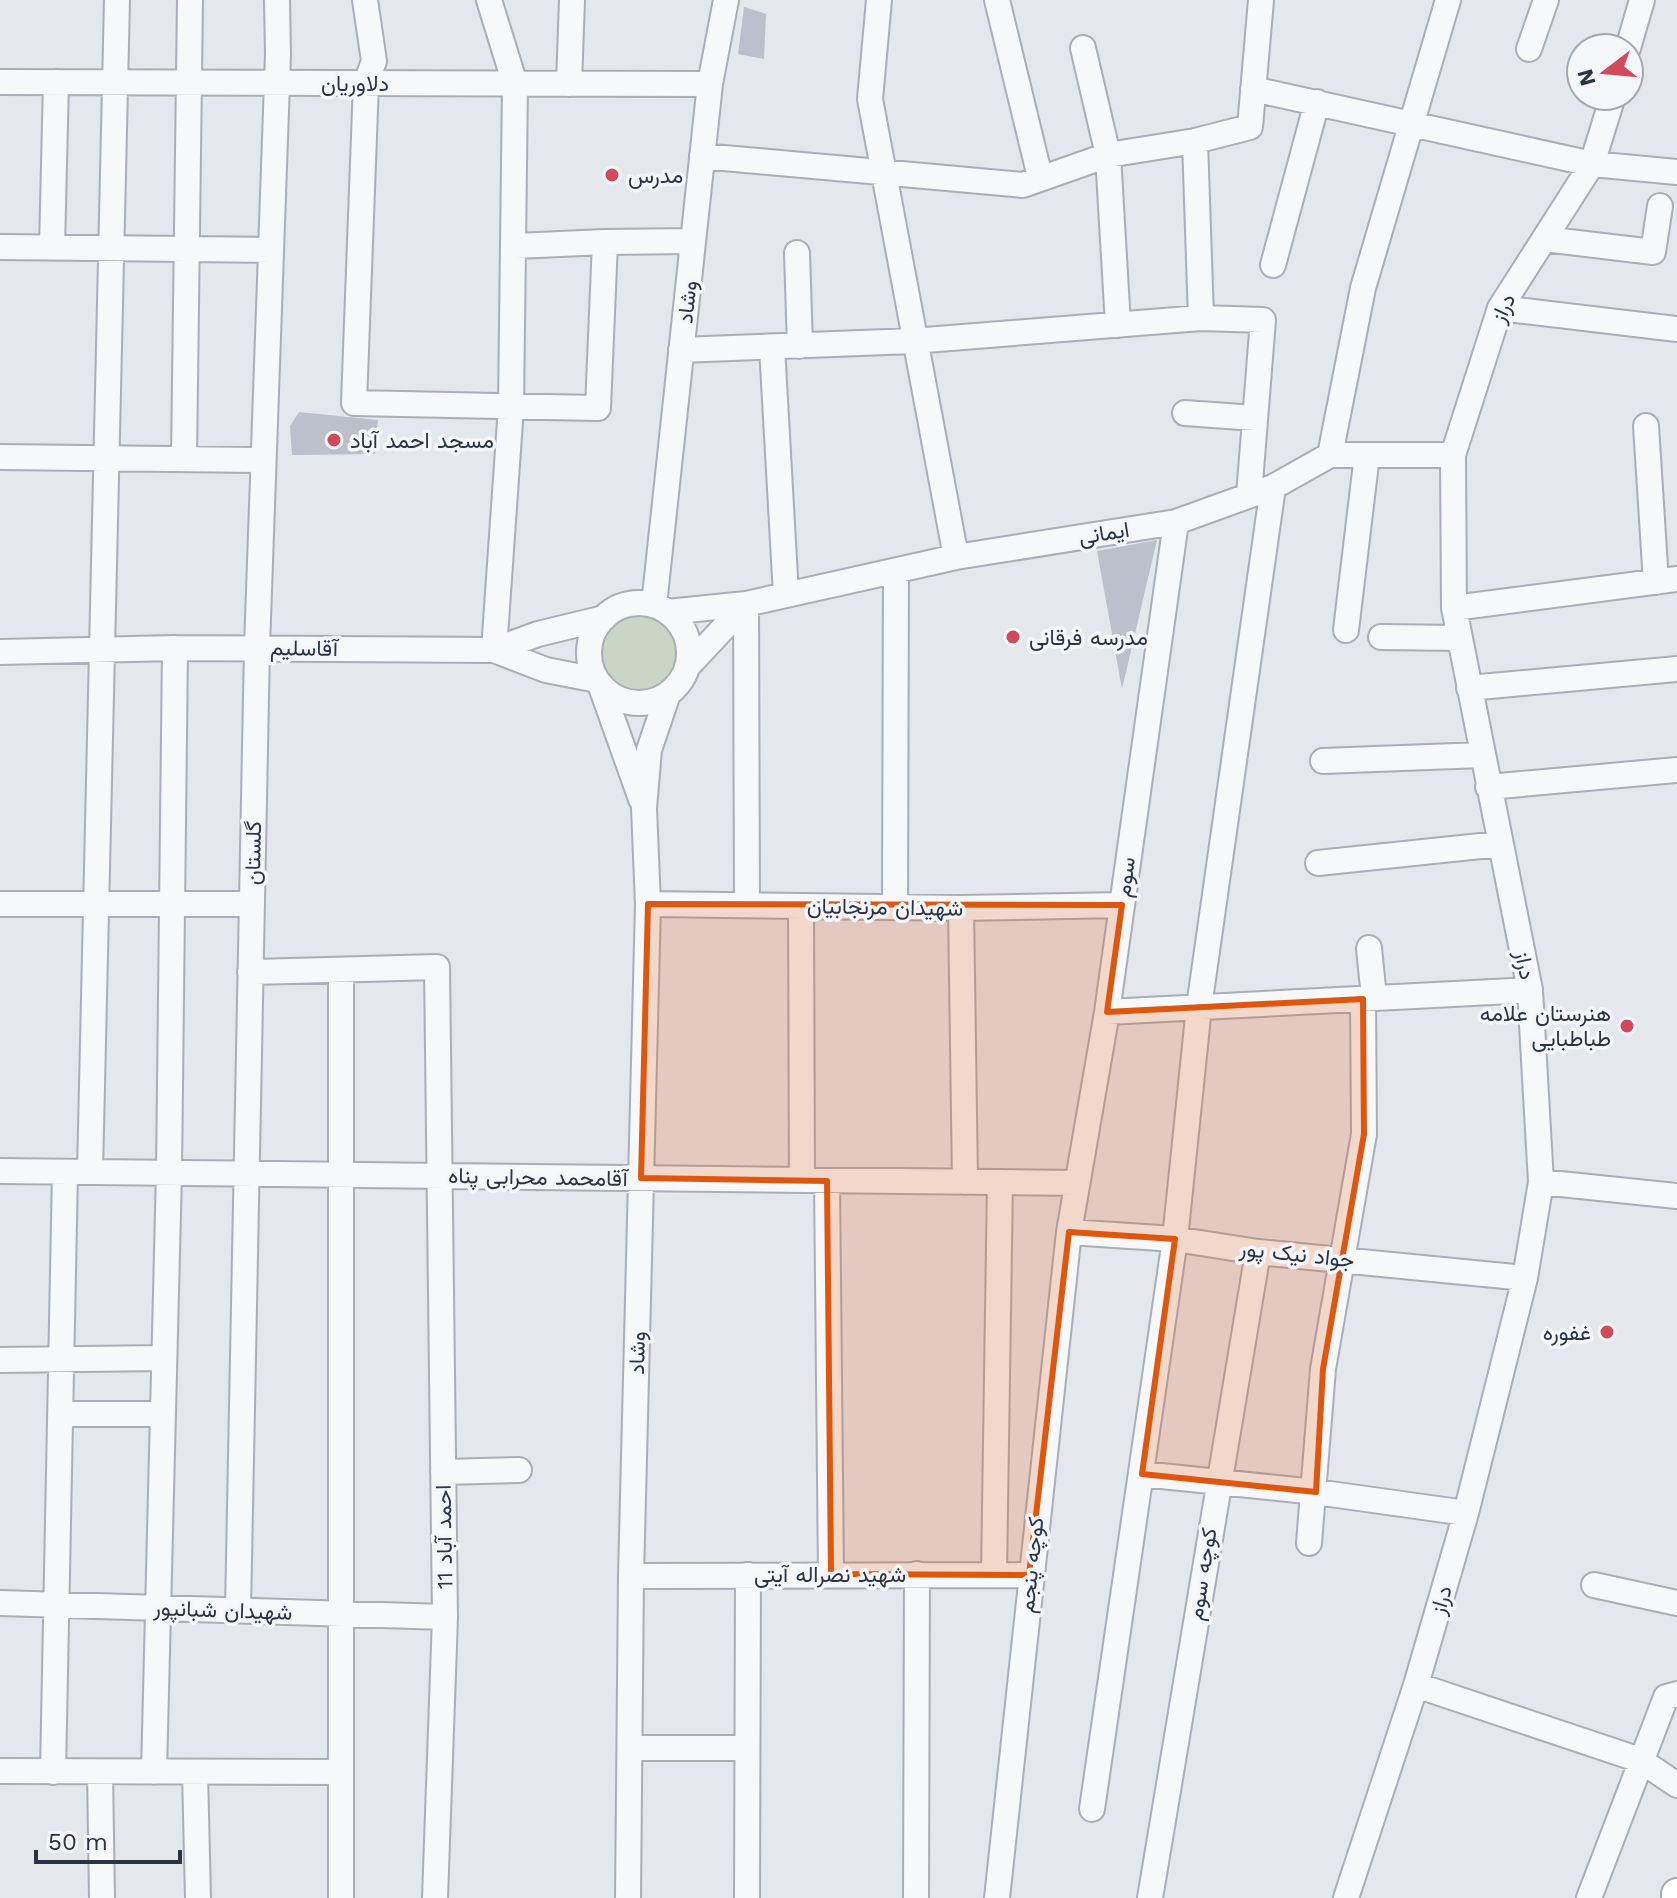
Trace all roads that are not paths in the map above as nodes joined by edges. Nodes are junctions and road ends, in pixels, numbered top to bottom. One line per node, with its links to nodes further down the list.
1 (117, 0): 19 (street)
2 (190, 0): 20 (street)
3 (277, 0): 21 (street, گلستان)
4 (365, 0): 22 (street)
5 (489, 0): 23 (street)
6 (572, 0): 24 (street)
7 (726, 0): 25 (street, وشاد)
8 (879, 0): 34 (street)
9 (997, 0): 36 (street)
10 (1261, 0): 26 (street)
11 (1448, 0): 29 (street)
12 (1546, 0): 16 (street)
13 (1642, 0): 14 (street)
14 (1633, 32)
15 (1083, 48): 31 (street)
16 (1529, 49)
17 (0, 82): 18 (street, دلاوریان)
18 (56, 82): 19 (street, دلاوریان); 43 (street)
19 (114, 82): 20 (street, دلاوریان); 44 (street)
20 (192, 82): 21 (street, دلاوریان); 45 (street)
21 (277, 83): 22 (street, دلاوریان); 46 (street, گلستان)
22 (366, 83): 23 (street, دلاوریان); 57 (street)
23 (515, 84): 24 (street, دلاوریان); 41 (street)
24 (569, 84): 25 (street, دلاوریان)
25 (710, 84): 32 (street, وشاد)
26 (1253, 89): 27 (street); 30 (street)
27 (1317, 102): 29 (street); 48 (street)
28 (1608, 112): 33 (street, دراز)
29 (1412, 124): 33 (street); 61 (street)
30 (1195, 141): 31 (street); 50 (street)
31 (1108, 155): 36 (street); 51 (street)
32 (702, 156): 34 (street); 39 (street, وشاد)
33 (1592, 164): 35 (street); 38 (street, دراز)
34 (885, 172): 36 (street); 53 (street)
35 (1677, 172)
36 (1040, 177)
37 (1660, 206): 38 (street)
38 (1544, 239): 49 (street, دراز)
39 (693, 241): 40 (street); 56 (street, وشاد)
40 (605, 242): 41 (street); 57 (street)
41 (516, 246): 57 (street)
42 (0, 247): 43 (street)
43 (52, 247): 44 (street)
44 (111, 249): 45 (street); 65 (street)
45 (189, 249): 46 (street); 66 (street)
46 (271, 250): 67 (street, گلستان)
47 (797, 253): 54 (street)
48 (1273, 265)
49 (1500, 308): 52 (street); 63 (street, دراز)
50 (1201, 318): 51 (street); 59 (street)
51 (1118, 325): 53 (street)
52 (1677, 329)
53 (913, 341): 54 (street); 71 (street)
54 (800, 346): 55 (street)
55 (772, 347): 56 (street); 74 (street)
56 (681, 350): 76 (street, وشاد)
57 (511, 407): 85 (street)
58 (1185, 413): 59 (street)
59 (1255, 418): 69 (street)
60 (1646, 426): 73 (street)
61 (1330, 455): 62 (street, ایمانی); 68 (street, ایمانی)
62 (1367, 455): 63 (street, ایمانی); 79 (street)
63 (1453, 455): 77 (street, دراز)
64 (0, 457): 65 (street)
65 (106, 458): 66 (street); 84 (street)
66 (184, 459): 67 (street)
67 (263, 460): 82 (street, گلستان)
68 (1273, 487): 69 (street, ایمانی); 114 (street)
69 (1249, 495): 70 (street, ایمانی)
70 (1176, 522): 71 (street, ایمانی); 105 (street, سوم)
71 (956, 557): 72 (street, ایمانی)
72 (896, 571): 74 (street, ایمانی); 107 (street)
73 (1667, 580): 77 (street)
74 (786, 595): 75 (street, ایمانی)
75 (746, 604): 76 (street, ایمانی); 87 (street); 104 (street)
76 (661, 608): 78 (street); 87 (street)
77 (1454, 608): 81 (street, دراز)
78 (604, 618): 85 (street, آقاسلیم); 89 (street)
79 (1346, 630)
80 (1381, 637): 81 (street)
81 (1459, 638): 90 (street, دراز)
82 (257, 647): 83 (street, آقاسلیم); 85 (street, آقاسلیم); 102 (street, گلستان)
83 (175, 648): 84 (street, آقاسلیم); 101 (street)
84 (102, 650): 86 (street, آقاسلیم); 100 (street)
85 (494, 650): 89 (street)
86 (0, 652)
87 (688, 666): 91 (street)
88 (1677, 669): 90 (street)
89 (599, 682): 91 (street); 96 (street)
90 (1469, 688): 92 (street, دراز)
91 (668, 694): 96 (street)
92 (1482, 755): 93 (street); 95 (street, دراز)
93 (1323, 761)
94 (1677, 770): 95 (street)
95 (1488, 787): 97 (street, دراز)
96 (644, 808): 103 (street, وشاد)
97 (1500, 844): 98 (street); 112 (street, دراز)
98 (1318, 863)
99 (0, 904): 100 (street, گلستان)
100 (96, 904): 101 (street, گلستان); 118 (street)
101 (172, 904): 102 (street, گلستان); 119 (street)
102 (252, 904): 111 (street)
103 (648, 904): 104 (street, شهیدان مرنجابیان); 123 (street, وشاد)
104 (747, 905): 106 (street, شهیدان مرنجابیان)
105 (1122, 905): 108 (street, شهیدان مرنجابیان); 115 (street, سوم)
106 (801, 906): 107 (street, شهیدان مرنجابیان); 124 (street)
107 (895, 907): 108 (street, شهیدان مرنجابیان)
108 (961, 908): 126 (street)
109 (1369, 948): 113 (street)
110 (341, 971): 111 (street); 121 (street); 122 (street, احمد آباد 11)
111 (250, 972): 120 (street)
112 (1530, 990): 113 (street); 128 (street, دراز)
113 (1368, 998): 114 (street); 134 (street)
114 (1199, 1007): 115 (street); 132 (street)
115 (1107, 1012): 129 (street, سوم)
116 (0, 1171): 117 (street, آقامحمد محرابی پناه)
117 (65, 1172): 118 (street, آقامحمد محرابی پناه); 137 (street)
118 (90, 1172): 119 (street, آقامحمد محرابی پناه)
119 (169, 1173): 120 (street, آقامحمد محرابی پناه); 136 (street)
120 (246, 1174): 121 (street, آقامحمد محرابی پناه); 159 (street)
121 (339, 1175): 122 (street, آقامحمد محرابی پناه); 160 (street)
122 (440, 1176): 123 (street, آقامحمد محرابی پناه); 142 (street, احمد آباد 11)
123 (641, 1178): 124 (street, آقامحمد محرابی پناه); 153 (street, وشاد)
124 (802, 1180): 125 (street, آقامحمد محرابی پناه)
125 (827, 1181): 126 (street, آقامحمد محرابی پناه); 149 (street)
126 (965, 1182): 127 (street, آقامحمد محرابی پناه)
127 (1000, 1182): 129 (street, آقامحمد محرابی پناه); 148 (street)
128 (1541, 1182): 130 (street); 135 (street, دراز)
129 (1075, 1183): 131 (street, سوم)
130 (1677, 1196)
131 (1069, 1232): 132 (street, جواد نیک پور); 152 (street, کوچه پنجم)
132 (1175, 1239): 133 (street, جواد نیک پور); 143 (street)
133 (1258, 1252): 134 (street, جواد نیک پور); 144 (street, کوچه سوم)
134 (1342, 1258): 135 (street, جواد نیک پور); 145 (street)
135 (1525, 1278): 146 (street, دراز)
136 (164, 1358): 137 (street); 140 (street)
137 (62, 1359): 138 (street); 139 (street)
138 (0, 1360)
139 (61, 1414): 140 (street); 157 (street)
140 (163, 1414): 158 (street)
141 (519, 1470): 142 (street)
142 (443, 1472): 161 (street, احمد آباد 11)
143 (1142, 1474): 144 (street); 174 (street)
144 (1217, 1481): 145 (street); 183 (street, کوچه سوم)
145 (1316, 1492): 146 (street); 147 (street)
146 (1466, 1513): 162 (street, دراز)
147 (1309, 1543)
148 (994, 1573): 150 (street, شهید نصراله آیتی); 152 (street, شهید نصراله آیتی)
149 (831, 1574): 150 (street, شهید نصراله آیتی); 151 (street, شهید نصراله آیتی)
150 (917, 1574): 181 (street)
151 (748, 1575): 153 (street, شهید نصراله آیتی); 165 (street)
152 (1029, 1575): 182 (street, کوچه پنجم)
153 (631, 1576): 164 (street, وشاد)
154 (1594, 1585): 156 (street)
155 (0, 1603): 157 (street, شهیدان شبانپور)
156 (1677, 1603)
157 (58, 1605): 158 (street, شهیدان شبانپور); 168 (street)
158 (157, 1608): 159 (street, شهیدان شبانپور); 170 (street)
159 (238, 1610): 160 (street, شهیدان شبانپور)
160 (339, 1614): 161 (street, شهیدان شبانپور); 172 (street)
161 (445, 1617): 178 (street, احمد آباد 11)
162 (1416, 1685): 166 (street); 184 (street, دراز)
163 (1677, 1694): 166 (street)
164 (631, 1748): 165 (street); 179 (street, وشاد)
165 (747, 1748): 180 (street)
166 (1640, 1760): 173 (street); 185 (street)
167 (0, 1771): 168 (street)
168 (53, 1772): 169 (street)
169 (100, 1772): 170 (street); 175 (street)
170 (154, 1772): 171 (street)
171 (195, 1772): 172 (street); 176 (street)
172 (340, 1772): 177 (street)
173 (1677, 1785)
174 (1092, 1809)
175 (102, 1898)
176 (198, 1898)
177 (341, 1898)
178 (435, 1898)
179 (628, 1898)
180 (747, 1898)
181 (916, 1898)
182 (997, 1898)
183 (1150, 1898)
184 (1346, 1898)
185 (1589, 1898)

